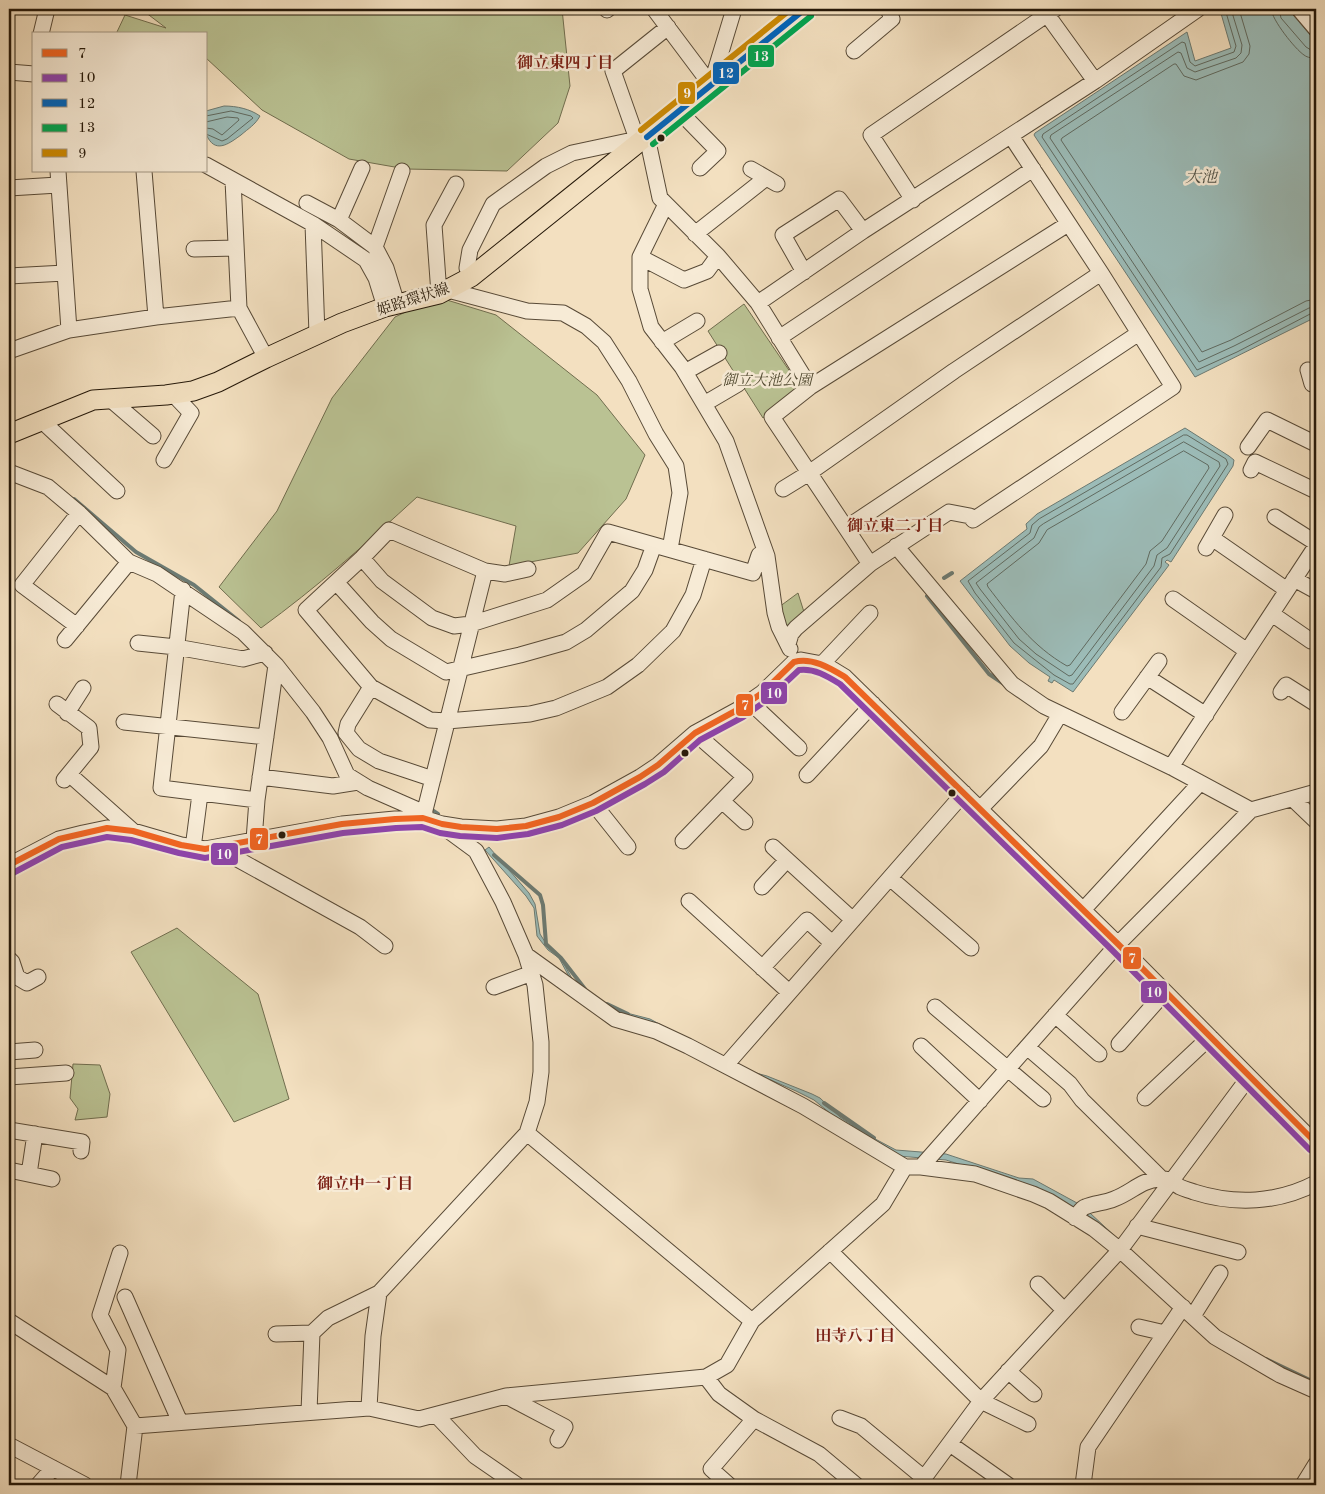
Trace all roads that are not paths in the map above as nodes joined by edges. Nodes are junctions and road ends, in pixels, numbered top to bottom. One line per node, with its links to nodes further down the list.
1 (47, 9): 11 (street)
2 (654, 9): 10 (street)
3 (734, 9): 16 (street)
4 (806, 9): 16 (main road, 姫路環状線)
5 (888, 9): 12 (street)
6 (1198, 9): 15 (street)
7 (1299, 9): 9 (street)
8 (1048, 11): 15 (street); 31 (street)
9 (1315, 23)
10 (668, 27): 16 (street); 19 (street)
11 (41, 32)
12 (854, 51)
13 (32, 71): 14 (street)
14 (9, 72)
15 (1095, 82): 18 (street)
16 (711, 85): 17 (main road, 姫路環状線)
17 (679, 112): 19 (main road, 姫路環状線); 22 (street)
18 (1011, 136): 23 (street); 31 (street)
19 (642, 138): 33 (street); 48 (main road, 姫路環状線); 48 (street)
20 (208, 166): 28 (street)
21 (362, 168): 34 (street)
22 (700, 168)
23 (1033, 169): 36 (street); 58 (street)
24 (751, 170): 38 (street)
25 (402, 171): 39 (street)
26 (144, 172): 53 (street)
27 (58, 178): 30 (street); 45 (street)
28 (232, 180): 35 (street); 40 (street)
29 (456, 184): 49 (street)
30 (9, 188)
31 (913, 200): 37 (street)
32 (307, 203): 34 (street)
33 (666, 204): 38 (street); 43 (street)
34 (339, 220): 39 (street)
35 (312, 224): 51 (street); 57 (street)
36 (1068, 224): 46 (street); 65 (street)
37 (863, 231): 44 (street); 44 (street)
38 (696, 234): 42 (street)
39 (375, 247): 51 (street)
40 (236, 248): 41 (street); 52 (street)
41 (194, 250)
42 (718, 256): 43 (street); 50 (street)
43 (640, 257): 59 (street)
44 (804, 272): 50 (street)
45 (65, 273): 47 (street); 55 (street)
46 (1101, 273): 56 (street); 77 (street)
47 (9, 276)
48 (471, 277): 49 (main road, 姫路環状線)
49 (444, 292): 51 (main road, 姫路環状線); 88 (street)
50 (758, 303): 58 (street)
51 (391, 306): 57 (main road, 姫路環状線)
52 (239, 308): 53 (street); 62 (street)
53 (156, 317): 55 (street)
54 (696, 321): 59 (street)
55 (68, 330): 60 (street)
56 (1139, 333): 84 (street); 87 (street)
57 (318, 334): 62 (main road, 姫路環状線)
58 (780, 338): 65 (street)
59 (662, 342): 63 (street)
60 (9, 351)
61 (719, 353): 63 (street)
62 (266, 358): 66 (main road, 姫路環状線)
63 (685, 372): 68 (street)
64 (738, 384): 68 (street)
65 (810, 387): 77 (street)
66 (173, 394): 67 (main road, 姫路環状線); 74 (street)
67 (110, 399): 69 (main road, 姫路環状線); 71 (street)
68 (704, 404): 89 (street)
69 (42, 421): 70 (main road, 姫路環状線); 79 (street)
70 (9, 434)
71 (153, 436)
72 (1316, 444): 73 (street)
73 (1248, 447)
74 (164, 460)
75 (1251, 470): 80 (street)
76 (9, 472): 81 (street)
77 (809, 473): 78 (street); 84 (street)
78 (784, 489)
79 (117, 491)
80 (1316, 491)
81 (79, 513): 92 (street); 104 (street)
82 (1225, 515): 97 (street)
83 (1275, 517): 85 (street)
84 (846, 528): 93 (street)
85 (1316, 544): 97 (street)
86 (654, 545): 88 (street); 103 (street); 116 (street)
87 (896, 546): 93 (street); 125 (street)
88 (670, 549): 91 (street)
89 (767, 556): 91 (street); 108 (street)
90 (362, 558): 95 (street); 96 (street); 103 (street)
91 (704, 559): 127 (street)
92 (129, 562): 98 (street); 104 (street)
93 (870, 564): 108 (street)
94 (528, 570): 95 (street)
95 (485, 571): 103 (street)
96 (336, 582): 116 (street); 119 (street)
97 (1291, 585): 99 (street); 102 (street)
98 (182, 590): 109 (street); 111 (street)
99 (1316, 592)
100 (1173, 599): 110 (street)
101 (870, 614): 114 (street)
102 (1272, 614): 106 (street); 110 (street)
103 (471, 624): 116 (street)
104 (77, 626): 105 (street)
105 (65, 640)
106 (1311, 641)
107 (138, 643): 109 (street)
108 (788, 644): 113 (street)
109 (176, 647): 111 (street); 129 (street)
110 (1247, 651): 126 (street)
111 (265, 653): 115 (street)
112 (1158, 661): 117 (street)
113 (794, 662): 114 (street); 121 (street)
114 (822, 664): 122 (street)
115 (276, 665): 131 (street); 137 (street)
116 (460, 670): 127 (street)
117 (1147, 677): 124 (street); 126 (street)
118 (83, 688): 151 (street)
119 (371, 688): 127 (street); 136 (street)
120 (1281, 692): 123 (street)
121 (750, 702): 130 (street); 132 (street)
122 (873, 704): 134 (street); 140 (street)
123 (1316, 704)
124 (1122, 712)
125 (1060, 714): 133 (street); 146 (street)
126 (1206, 715): 133 (street)
127 (447, 721): 136 (street)
128 (124, 722): 129 (street)
129 (168, 727): 131 (street); 141 (street)
130 (694, 733): 144 (street); 145 (street)
131 (266, 737): 135 (street)
132 (799, 748)
133 (1171, 767): 138 (street)
134 (807, 775)
135 (260, 777): 137 (street); 143 (street)
136 (433, 779): 148 (street)
137 (358, 782): 148 (street)
138 (1200, 783): 147 (street); 163 (street)
139 (1316, 792): 142 (street)
140 (964, 793): 146 (street); 160 (street)
141 (200, 794): 143 (street); 157 (street)
142 (1293, 799): 147 (street); 149 (street)
143 (257, 800): 152 (street)
144 (722, 800): 150 (street); 153 (street)
145 (593, 803): 148 (street); 155 (street)
146 (980, 809): 163 (street)
147 (1251, 810): 166 (street)
148 (427, 813): 152 (street); 169 (street)
149 (1316, 821)
150 (745, 822)
151 (133, 831): 157 (street); 159 (street)
152 (254, 840): 154 (street)
153 (683, 841)
154 (226, 846): 157 (street); 167 (street)
155 (628, 847)
156 (773, 847): 158 (street)
157 (193, 848)
158 (787, 860): 161 (street); 164 (street)
159 (9, 865)
160 (890, 878): 164 (street); 168 (street)
161 (762, 887)
162 (689, 901): 171 (street)
163 (1083, 910): 166 (street)
164 (852, 920): 165 (street)
165 (832, 943): 171 (street); 175 (street)
166 (1118, 944): 176 (street); 178 (street)
167 (384, 946)
168 (970, 948)
169 (526, 955): 172 (street); 186 (street)
170 (9, 959): 173 (street)
171 (762, 968): 175 (street)
172 (532, 973): 174 (street); 195 (street)
173 (38, 977)
174 (494, 987)
175 (789, 992): 186 (street)
176 (1165, 992): 179 (street); 180 (street)
177 (935, 1007): 187 (street)
178 (1055, 1015): 182 (street); 185 (street)
179 (1121, 1036)
180 (1210, 1037): 190 (street); 191 (street)
181 (921, 1046): 193 (street)
182 (1027, 1047): 187 (street); 204 (street)
183 (35, 1050): 184 (street)
184 (9, 1052)
185 (1099, 1054)
186 (728, 1061): 199 (street)
187 (1008, 1069): 192 (street); 193 (street)
188 (66, 1073): 189 (street)
189 (9, 1077)
190 (1249, 1077): 197 (street); 204 (street)
191 (1145, 1098)
192 (1043, 1099)
193 (980, 1100): 200 (street)
194 (9, 1130): 196 (street)
195 (528, 1133): 214 (street); 219 (street)
196 (35, 1134): 198 (street); 202 (street)
197 (1316, 1142)
198 (81, 1151)
199 (905, 1167): 200 (street); 209 (street)
200 (922, 1167): 206 (street)
201 (9, 1170): 202 (street)
202 (29, 1174): 203 (street)
203 (52, 1179)
204 (1167, 1179): 205 (street); 206 (street); 207 (street)
205 (1316, 1183)
206 (1079, 1212): 208 (street)
207 (1137, 1226): 208 (street); 210 (street)
208 (1122, 1247): 216 (street); 217 (street)
209 (830, 1251): 219 (street); 230 (street)
210 (1238, 1252)
211 (120, 1253): 226 (street)
212 (1220, 1273): 217 (street)
213 (1038, 1284): 216 (street)
214 (378, 1293): 221 (street); 231 (street)
215 (125, 1296): 236 (street)
216 (1064, 1310): 224 (street)
217 (1191, 1311): 222 (street); 227 (street)
218 (9, 1321): 226 (street)
219 (752, 1321): 225 (street)
220 (1139, 1327): 222 (street)
221 (312, 1333): 223 (street); 232 (street)
222 (1165, 1333): 252 (street)
223 (276, 1334)
224 (1008, 1371): 228 (street); 230 (street)
225 (706, 1377): 229 (street); 235 (street)
226 (113, 1388): 238 (street)
227 (1316, 1391)
228 (1034, 1394)
229 (506, 1396): 233 (street); 239 (street)
230 (981, 1401): 237 (street); 240 (street)
231 (369, 1408): 232 (street); 233 (street)
232 (309, 1412): 236 (street)
233 (436, 1415): 248 (street)
234 (840, 1418): 244 (street)
235 (754, 1419): 249 (street); 250 (street)
236 (180, 1422): 238 (street)
237 (1028, 1424)
238 (135, 1426): 247 (street)
239 (558, 1440)
240 (950, 1444): 244 (street); 251 (street)
241 (9, 1445): 243 (street)
242 (1316, 1464): 253 (street)
243 (53, 1468): 245 (street); 246 (street)
244 (921, 1482)
245 (38, 1485)
246 (85, 1485)
247 (128, 1485)
248 (517, 1485)
249 (729, 1485)
250 (856, 1485)
251 (1008, 1485)
252 (1083, 1485)
253 (1302, 1485)

